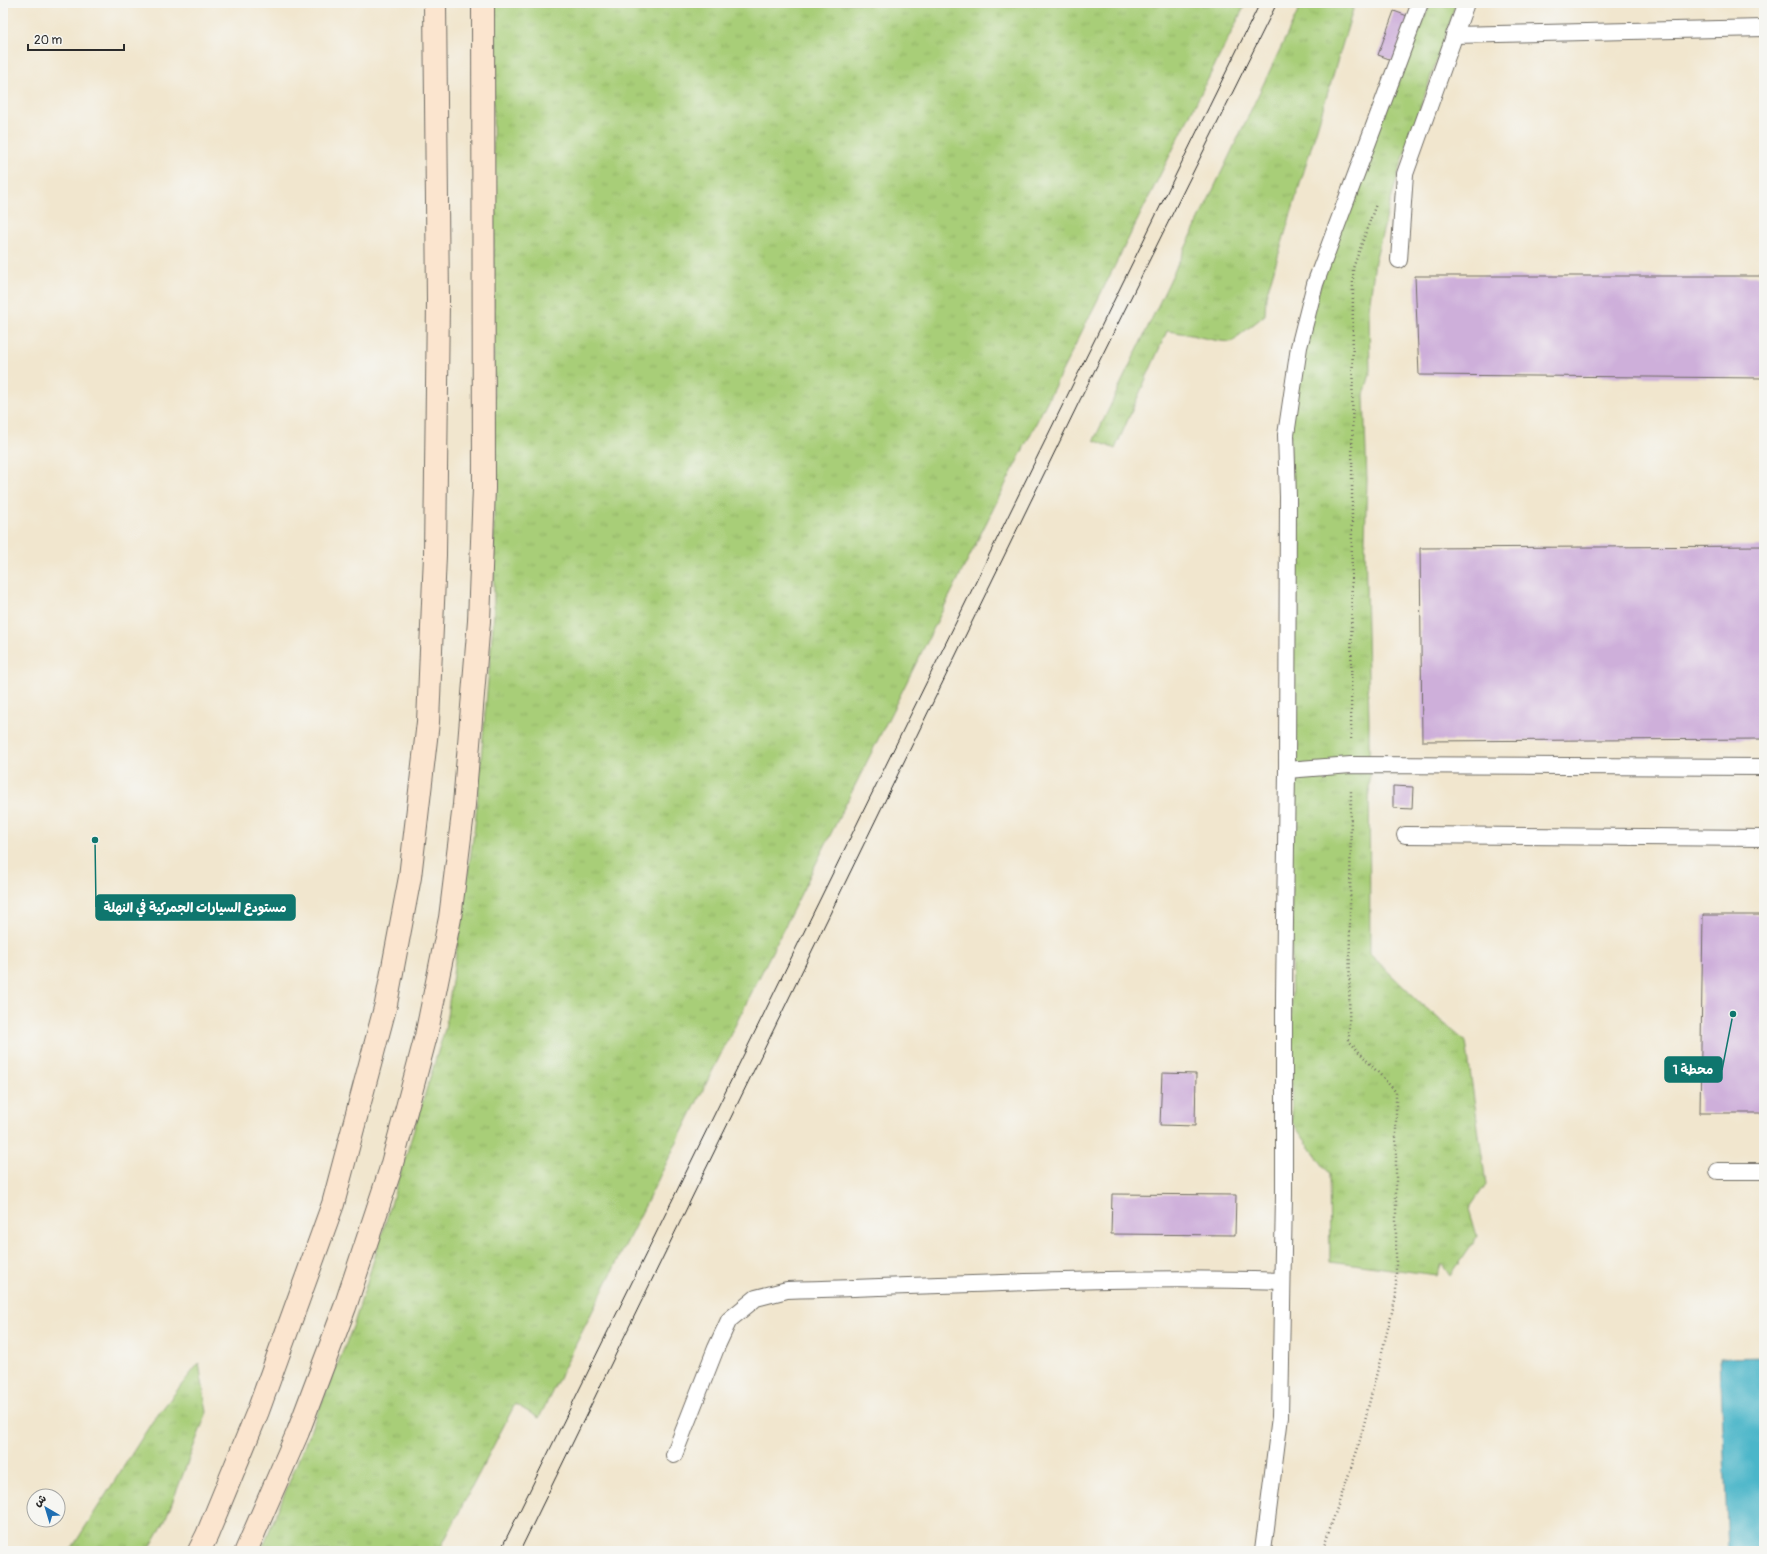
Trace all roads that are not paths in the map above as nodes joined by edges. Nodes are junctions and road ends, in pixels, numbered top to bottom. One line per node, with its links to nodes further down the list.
1 (436, 3): 16 (main road)
2 (483, 3): 17 (main road)
3 (1420, 3): 9 (lane)
4 (1466, 3): 6 (lane)
5 (1764, 28): 6 (lane)
6 (1454, 35): 7 (lane)
7 (1399, 260)
8 (1764, 767): 9 (lane)
9 (1287, 770): 14 (lane)
10 (1406, 835): 11 (lane)
11 (1764, 838)
12 (1718, 1171): 13 (lane)
13 (1764, 1171)
14 (1282, 1281): 15 (lane); 18 (lane)
15 (674, 1455)
16 (198, 1551)
17 (246, 1551)
18 (1263, 1551)

